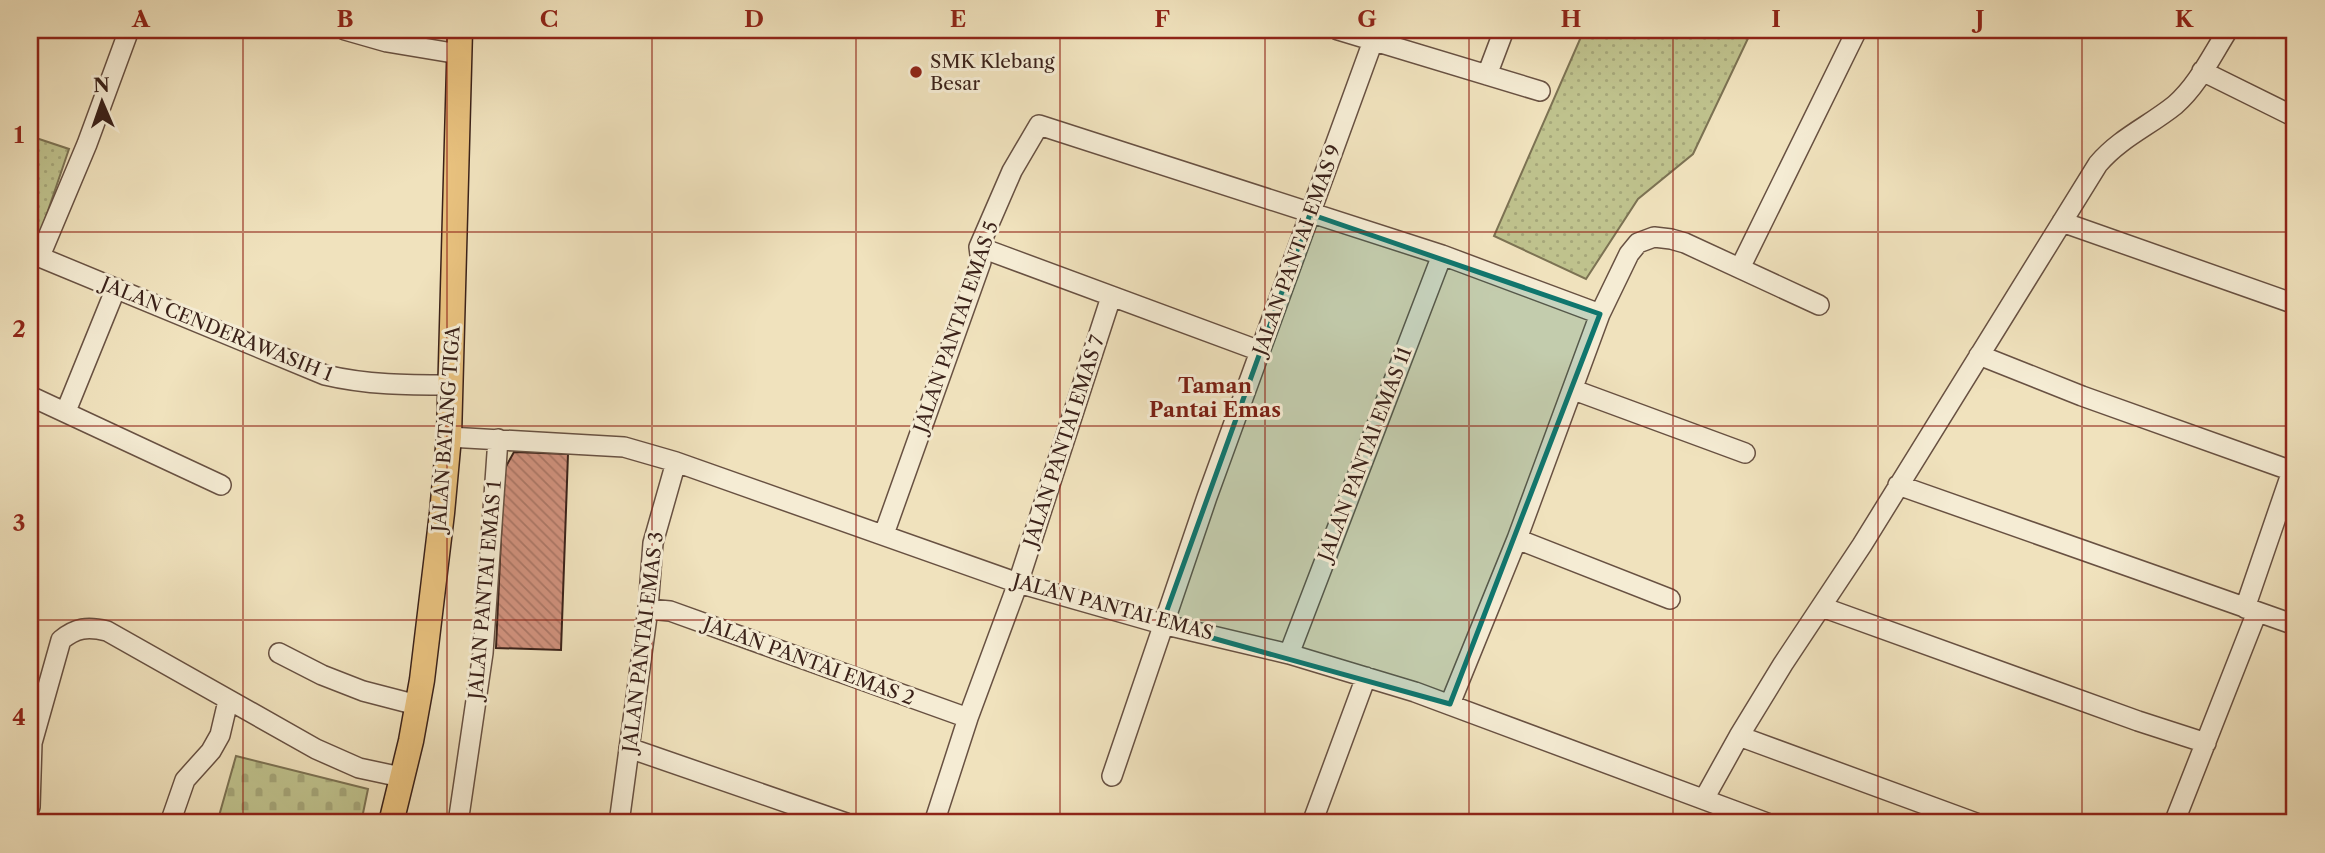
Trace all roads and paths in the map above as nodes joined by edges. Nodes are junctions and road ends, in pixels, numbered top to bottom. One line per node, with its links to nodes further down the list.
1 (129, 30): 16 (street)
2 (345, 30): 8 (street)
3 (1338, 30): 7 (street)
4 (1504, 30): 10 (street)
5 (1857, 30): 18 (street)
6 (2228, 30): 9 (street)
7 (1373, 41): 10 (street); 13 (street, JALAN PANTAI EMAS 9)
8 (459, 42): 26 (main road, JALAN BATANG TIGA)
9 (2202, 71): 12 (street); 14 (street)
10 (1487, 75): 11 (street)
11 (1540, 91)
12 (2295, 117)
13 (1310, 214): 15 (street, JALAN PANTAI EMAS 5); 17 (street); 24 (street, JALAN PANTAI EMAS 9)
14 (2062, 222): 21 (street); 25 (street)
15 (979, 247): 20 (street); 37 (street, JALAN PANTAI EMAS 5)
16 (35, 255): 19 (street, JALAN CENDERAWASIH 1)
17 (1442, 255): 23 (street); 47 (street, JALAN PANTAI EMAS 11)
18 (1740, 268): 22 (street); 23 (street)
19 (116, 288): 26 (street, JALAN CENDERAWASIH 1); 29 (street)
20 (1111, 296): 24 (street); 39 (street, JALAN PANTAI EMAS 7)
21 (2295, 304)
22 (1819, 305)
23 (1600, 314): 27 (street)
24 (1260, 351): 44 (street, JALAN PANTAI EMAS 9)
25 (1979, 355): 34 (street); 36 (street)
26 (451, 385): 30 (main road, JALAN BATANG TIGA)
27 (1574, 390): 32 (street); 38 (street)
28 (30, 396): 29 (street)
29 (66, 411): 35 (street)
30 (449, 437): 31 (street, JALAN PANTAI EMAS); 51 (main road, JALAN BATANG TIGA)
31 (498, 439): 33 (street, JALAN PANTAI EMAS); 63 (street, JALAN PANTAI EMAS 1)
32 (1745, 453)
33 (676, 461): 37 (street, JALAN PANTAI EMAS); 42 (street, JALAN PANTAI EMAS 3)
34 (2294, 472): 43 (street)
35 (221, 485)
36 (1898, 485): 41 (street); 43 (street)
37 (884, 534): 39 (street, JALAN PANTAI EMAS)
38 (1517, 539): 40 (street); 50 (street)
39 (1018, 583): 44 (street, JALAN PANTAI EMAS); 52 (street, JALAN PANTAI EMAS 7)
40 (1670, 598)
41 (1822, 607): 53 (street); 54 (street)
42 (648, 609): 52 (street, JALAN PANTAI EMAS 2); 55 (street, JALAN PANTAI EMAS 3)
43 (2251, 610): 45 (street); 54 (street)
44 (1162, 624): 47 (street, JALAN PANTAI EMAS); 56 (street, JALAN PANTAI EMAS 9)
45 (2295, 625)
46 (279, 653): 51 (street)
47 (1289, 654): 48 (street, JALAN PANTAI EMAS)
48 (1366, 677): 50 (street, JALAN PANTAI EMAS); 67 (street)
49 (228, 701): 57 (street); 59 (street); 61 (street)
50 (1450, 704): 58 (street, JALAN PANTAI EMAS)
51 (417, 705): 57 (main road, JALAN BATANG TIGA)
52 (968, 718): 66 (street, JALAN PANTAI EMAS 7)
53 (1739, 736): 58 (street); 69 (street)
54 (2206, 743): 70 (street)
55 (629, 748): 64 (street, JALAN PANTAI EMAS 3); 65 (street)
56 (1112, 776)
57 (401, 777): 62 (main road, JALAN BATANG TIGA)
58 (1704, 799): 60 (street, JALAN PANTAI EMAS)
59 (30, 807)
60 (1743, 819): 68 (street, JALAN PANTAI EMAS)
61 (170, 823)
62 (391, 823)
63 (458, 823)
64 (619, 823)
65 (846, 823)
66 (934, 823)
67 (1312, 823)
68 (1767, 823)
69 (1976, 823)
70 (2174, 823)

